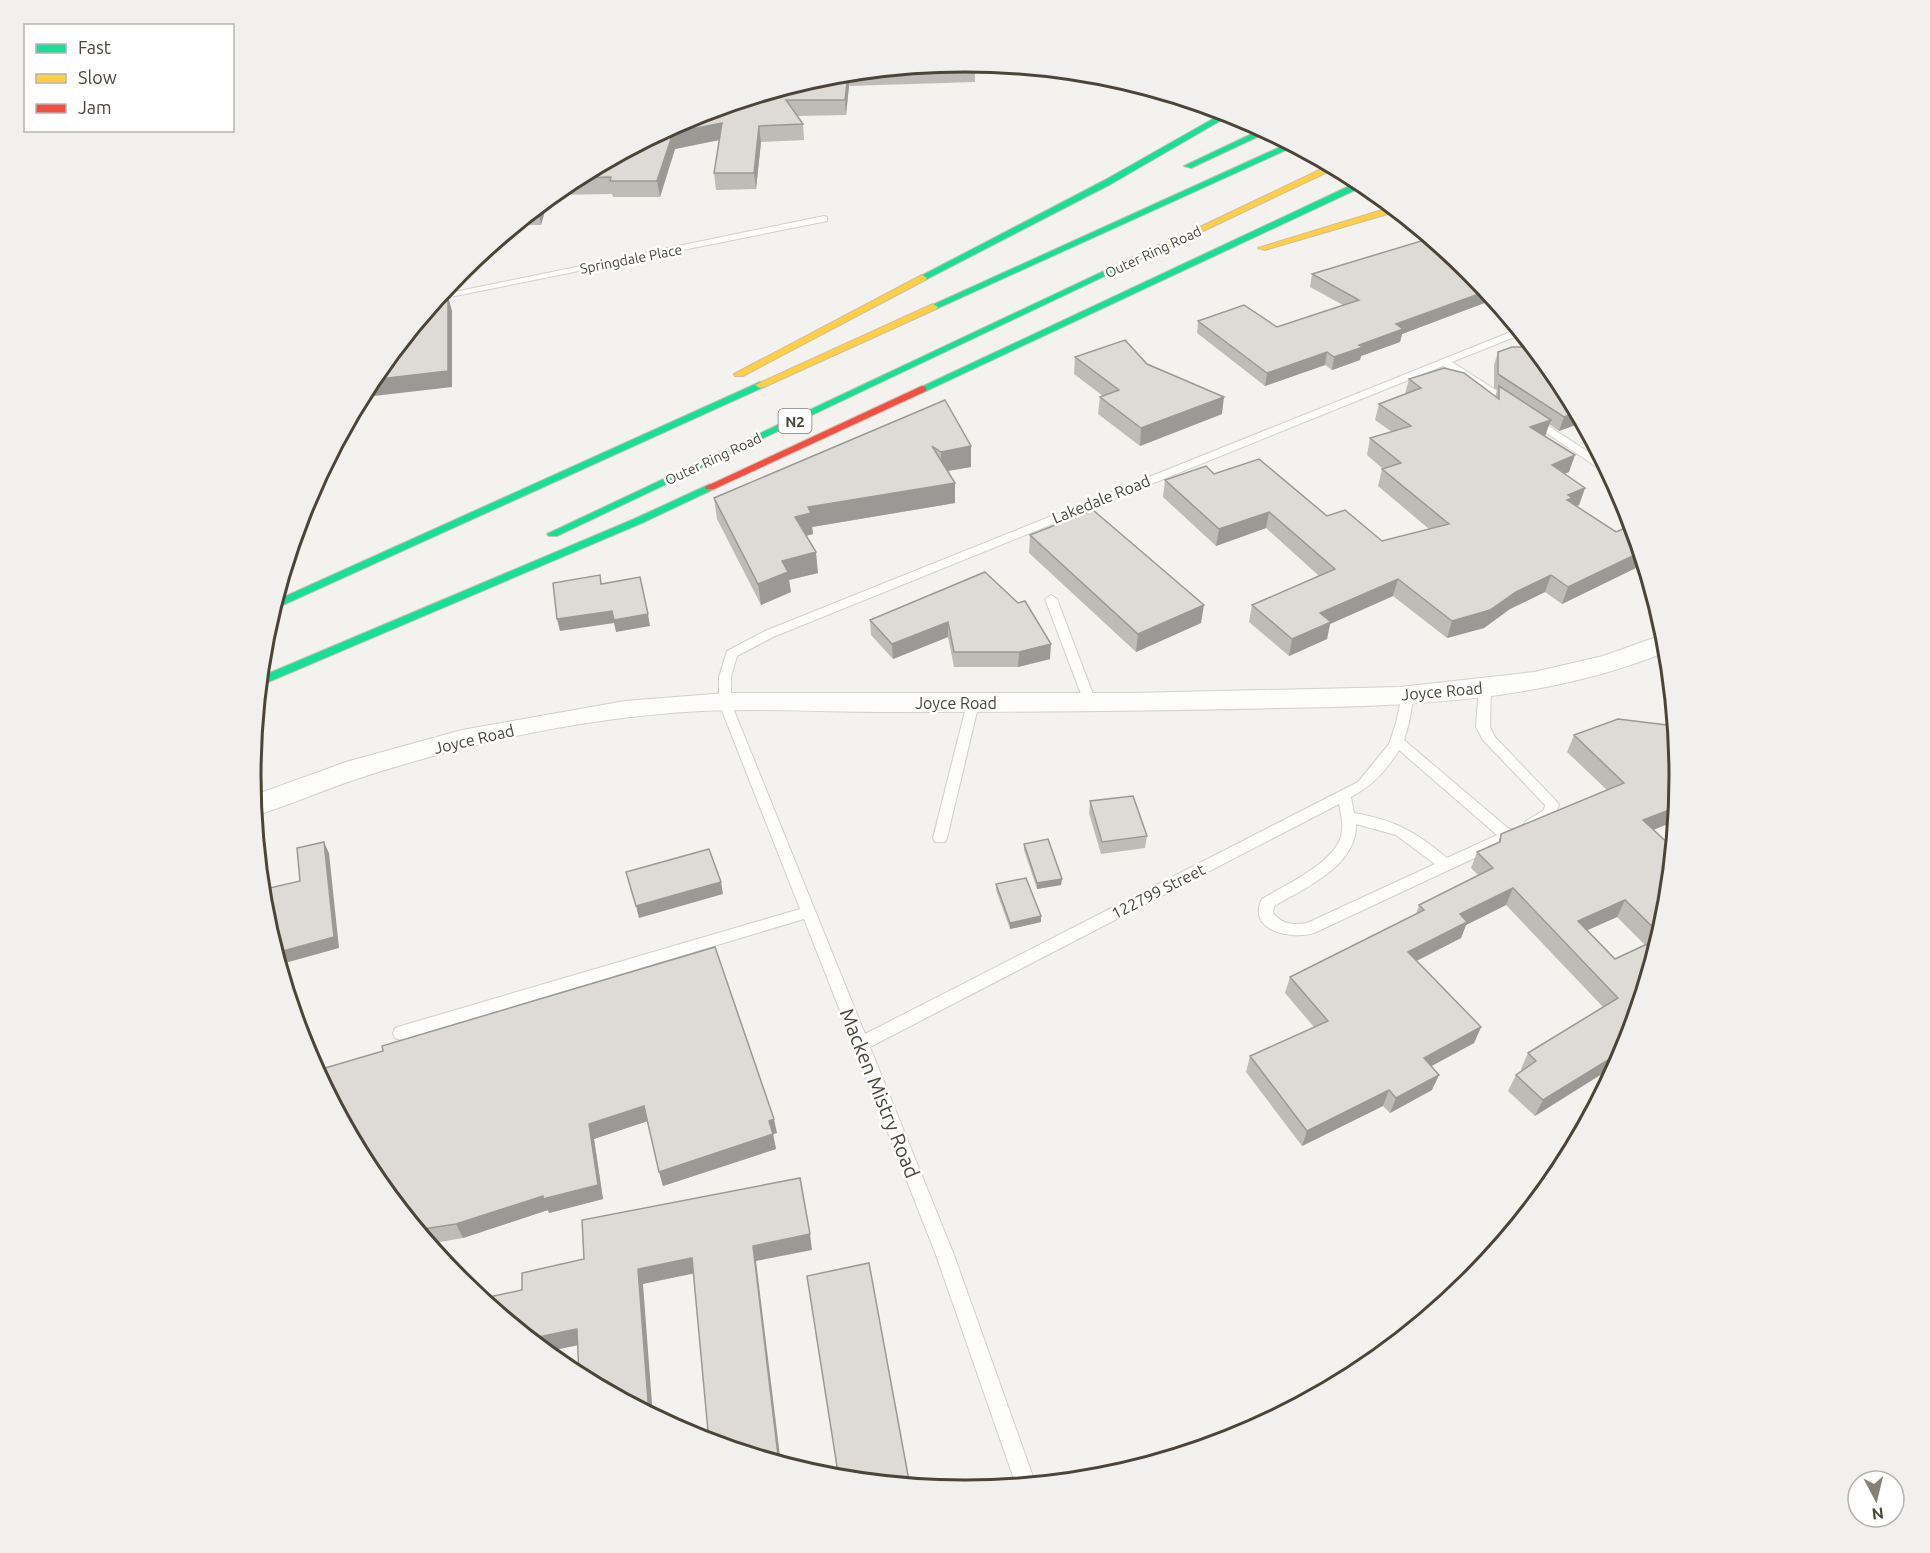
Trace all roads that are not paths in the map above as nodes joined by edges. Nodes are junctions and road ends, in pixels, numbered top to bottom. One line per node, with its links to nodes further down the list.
1 (1218, 120): 10 (highway)
2 (1255, 135): 5 (highway)
3 (1283, 148): 16 (highway)
4 (1324, 170): 17 (highway, Outer Ring Road / N2)
5 (1176, 172)
6 (1352, 188): 9 (highway)
7 (1385, 212): 9 (highway)
8 (824, 219): 11 (lane, Springdale Place)
9 (1142, 287): 23 (highway)
10 (929, 291)
11 (451, 295)
12 (1513, 334): 13 (lane, Lakedale Road)
13 (1443, 361): 15 (lane); 27 (lane, Lakedale Road)
14 (681, 405): 16 (highway)
15 (1595, 461)
16 (480, 511): 20 (highway)
17 (541, 540)
18 (447, 586): 22 (highway)
19 (1051, 599): 26 (lane)
20 (283, 601)
21 (1657, 645): 24 (street, Joyce Road)
22 (268, 676)
23 (268, 677)
24 (1485, 687): 25 (street, Joyce Road); 33 (lane)
25 (1408, 694): 26 (street, Joyce Road); 29 (lane, 122799 Street)
26 (1090, 702): 28 (street, Joyce Road)
27 (725, 703): 28 (street, Joyce Road); 31 (street, Joyce Road); 36 (lane, Macken Mistry Road)
28 (973, 703): 34 (lane)
29 (1398, 742): 30 (lane, 122799 Street); 33 (lane)
30 (1344, 795): 32 (lane); 38 (lane, 122799 Street)
31 (262, 803)
32 (1347, 817): 35 (lane); 35 (lane)
33 (1508, 836): 35 (lane)
34 (940, 838)
35 (1446, 865)
36 (809, 912): 37 (lane); 38 (lane, Macken Mistry Road)
37 (401, 1034)
38 (860, 1044): 39 (lane, Macken Mistry Road)
39 (1024, 1478)

